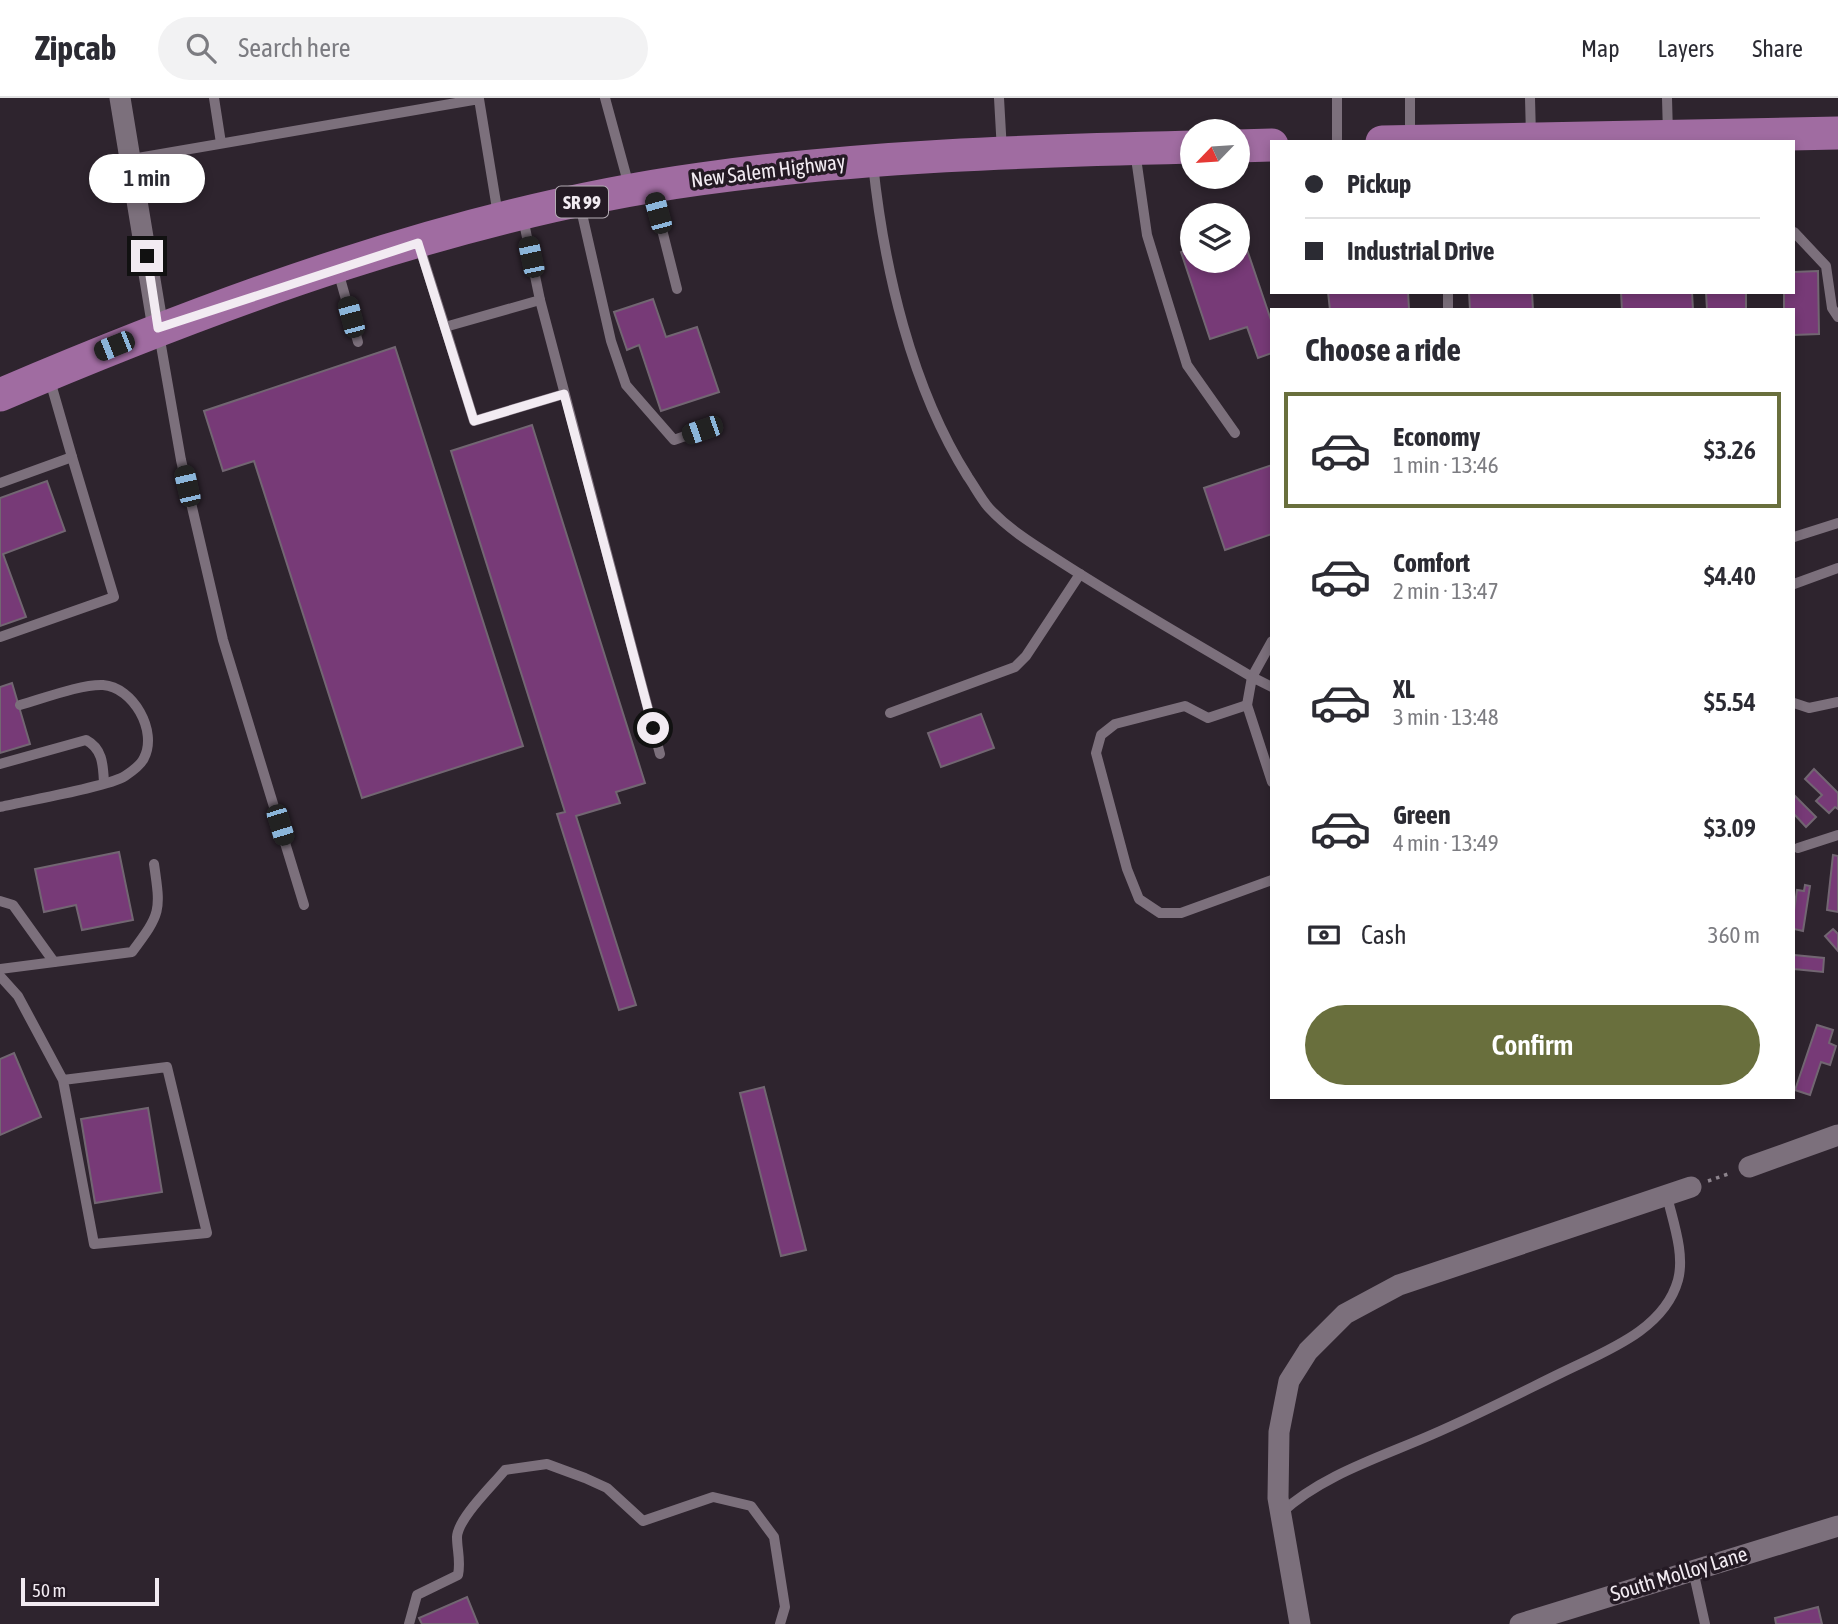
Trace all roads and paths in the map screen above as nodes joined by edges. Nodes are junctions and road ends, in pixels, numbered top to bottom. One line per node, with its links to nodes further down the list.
1 (120, 98): 23 (street)
2 (214, 98): 17 (lane)
3 (480, 98): 17 (lane); 27 (lane)
4 (605, 98): 25 (lane)
5 (999, 98): 22 (lane)
6 (1337, 98): 14 (lane)
7 (1410, 98): 15 (lane)
8 (1530, 98): 12 (lane)
9 (1667, 98): 11 (lane)
10 (1838, 133): 13 (main road)
11 (1668, 137): 12 (main road); 13 (main road)
12 (1531, 138): 16 (main road)
13 (1712, 139)
14 (1337, 140)
15 (1396, 140)
16 (1493, 140)
17 (221, 143): 23 (lane)
18 (1270, 145): 19 (main road)
19 (1250, 146)
20 (1180, 147): 21 (main road, New Salem Highway / SR 99)
21 (1135, 149): 22 (main road, New Salem Highway / SR 99); 41 (lane)
22 (1002, 152): 24 (main road, New Salem Highway / SR 99)
23 (132, 159): 35 (street)
24 (872, 159): 25 (main road, New Salem Highway / SR 99); 47 (lane)
25 (641, 190): 26 (main road, New Salem Highway / SR 99); 31 (lane)
26 (579, 202): 27 (main road, New Salem Highway / SR 99); 40 (lane)
27 (511, 217): 29 (main road, New Salem Highway / SR 99); 32 (lane)
28 (1795, 233): 33 (lane)
29 (418, 243): 30 (main road, New Salem Highway / SR 99); 34 (lane)
30 (338, 268): 35 (main road, New Salem Highway / SR 99); 36 (lane)
31 (677, 289)
32 (540, 300): 34 (lane); 38 (lane)
33 (1838, 317)
34 (445, 327): 38 (lane)
35 (158, 328): 37 (main road, New Salem Highway / SR 99); 68 (lane)
36 (358, 342)
37 (48, 374): 39 (main road, New Salem Highway / SR 99); 42 (lane)
38 (564, 394): 58 (lane)
39 (0, 395)
40 (702, 430)
41 (1235, 433)
42 (72, 457): 43 (lane); 49 (lane)
43 (0, 483)
44 (1838, 523): 45 (lane)
45 (1795, 537)
46 (1838, 568): 48 (lane)
47 (1080, 574): 51 (lane); 57 (lane)
48 (1795, 584)
49 (0, 637)
50 (1270, 645): 51 (lane)
51 (1252, 677): 52 (lane); 56 (lane)
52 (1270, 686)
53 (1838, 702): 54 (lane)
54 (1795, 703)
55 (20, 705): 61 (lane)
56 (1247, 705): 60 (lane); 66 (lane)
57 (890, 713)
58 (660, 754)
59 (0, 764): 61 (lane)
60 (1270, 776)
61 (104, 783): 62 (lane)
62 (0, 807)
63 (1838, 835): 64 (lane)
64 (1798, 849)
65 (154, 864): 69 (lane)
66 (1270, 881)
67 (0, 901): 69 (lane)
68 (304, 905)
69 (54, 962): 70 (lane)
70 (0, 969)
71 (0, 976): 72 (lane)
72 (63, 1080): 72 (lane)
73 (1838, 1135): 74 (street)
74 (1749, 1167): 75 (path)
75 (1691, 1187): 76 (street)
76 (1667, 1196): 77 (lane); 77 (street)
77 (1281, 1514): 82 (street)
78 (1838, 1526): 79 (street, South Molloy Lane)
79 (1693, 1570): 83 (street, South Molloy Lane); 84 (lane)
80 (409, 1624): 81 (lane)
81 (779, 1624)
82 (1300, 1624)
83 (1520, 1624)
84 (1705, 1624)

